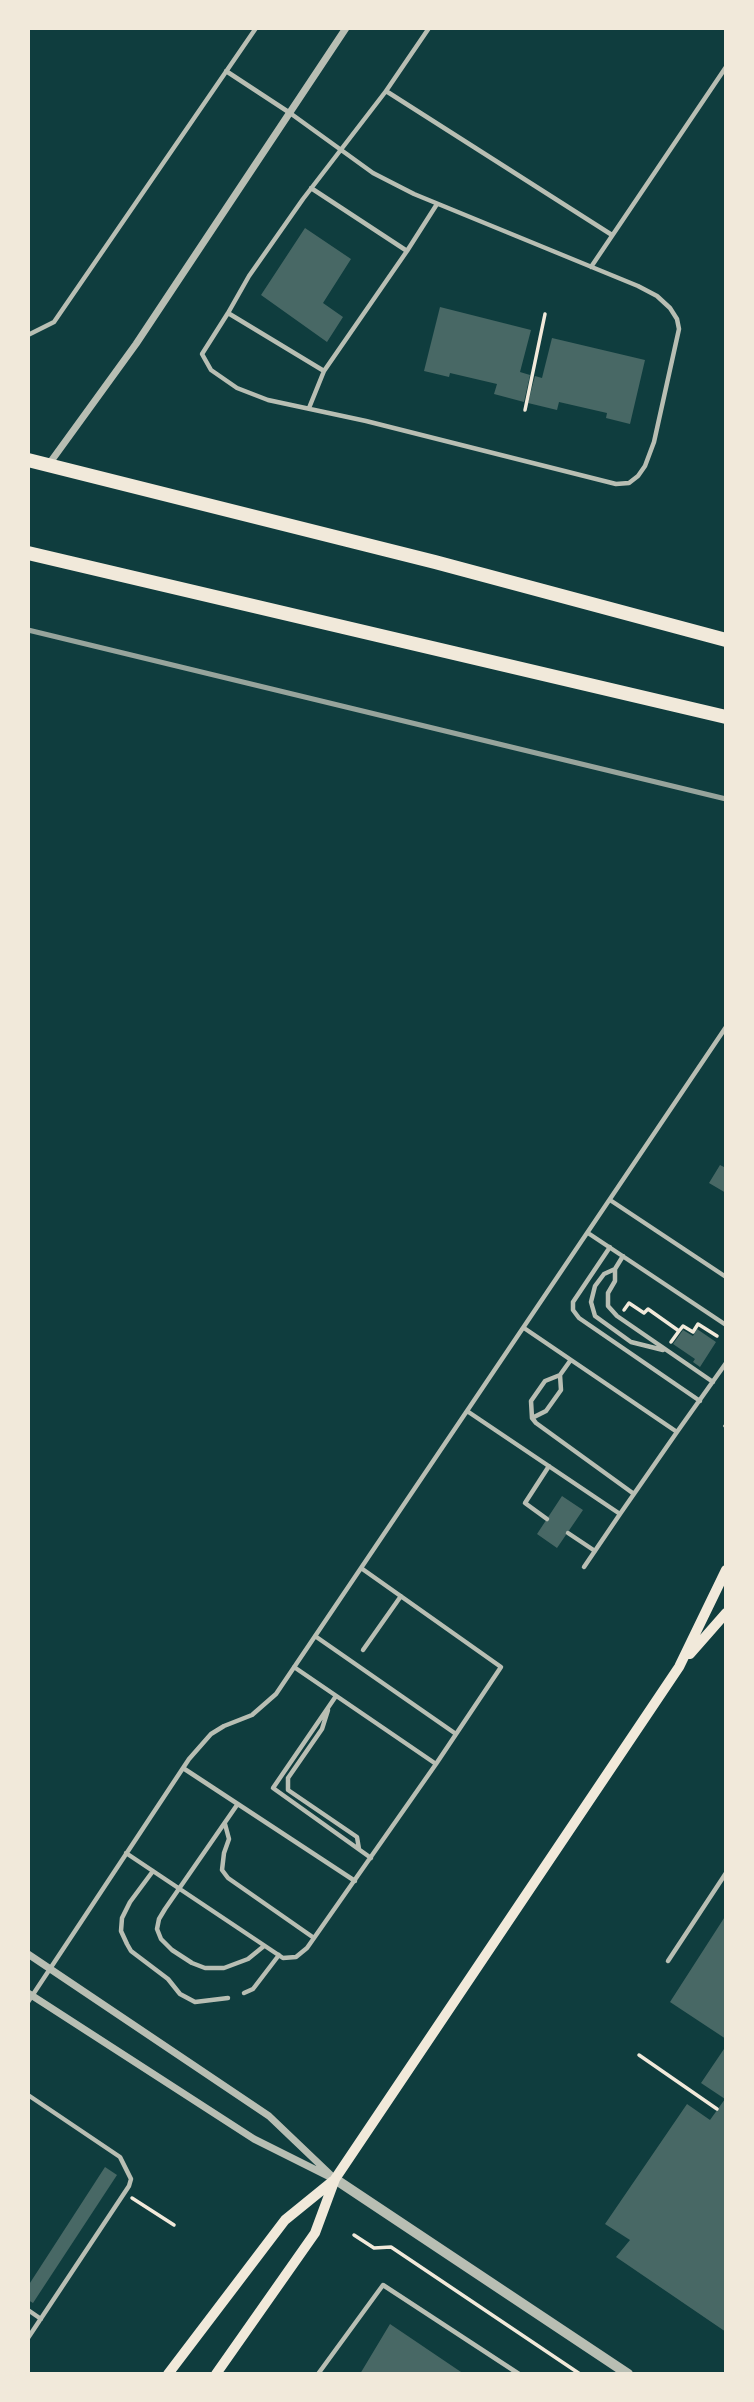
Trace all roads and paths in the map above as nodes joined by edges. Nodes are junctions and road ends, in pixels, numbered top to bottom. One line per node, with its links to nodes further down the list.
1 (256, 28): 5 (lane)
2 (346, 28): 7 (street)
3 (429, 28): 6 (lane)
4 (726, 67): 11 (lane)
5 (226, 71): 7 (lane); 16 (lane)
6 (386, 91): 8 (lane); 11 (lane)
7 (290, 113): 8 (lane); 21 (street)
8 (341, 150): 9 (lane); 10 (lane)
9 (311, 188): 12 (lane); 14 (lane)
10 (437, 204): 12 (lane); 13 (lane)
11 (612, 235): 13 (lane)
12 (407, 251): 17 (lane)
13 (591, 267): 18 (lane)
14 (228, 313): 17 (lane); 18 (lane)
15 (545, 314): 19 (path)
16 (28, 335)
17 (324, 371): 18 (lane)
18 (309, 408)
19 (525, 410)
20 (28, 460): 21 (highway)
21 (48, 465): 23 (highway)
22 (28, 553): 24 (highway)
23 (726, 640)
24 (726, 717)
25 (726, 1027): 26 (lane)
26 (610, 1200): 27 (lane); 31 (lane)
27 (588, 1233): 28 (lane); 34 (lane)
28 (610, 1247): 29 (lane); 42 (lane)
29 (623, 1256): 30 (lane); 33 (lane)
30 (615, 1269): 37 (lane); 37 (lane)
31 (726, 1277)
32 (632, 1318): 35 (path)
33 (726, 1325)
34 (524, 1328): 38 (lane); 43 (lane)
35 (679, 1331): 36 (path); 37 (path)
36 (717, 1336)
37 (668, 1349): 41 (lane)
38 (570, 1361): 40 (lane); 45 (lane)
39 (726, 1363): 41 (lane)
40 (560, 1375): 44 (lane); 44 (lane)
41 (713, 1382): 42 (lane)
42 (700, 1401): 45 (lane)
43 (467, 1411): 46 (lane); 53 (lane)
44 (532, 1418): 47 (lane)
45 (677, 1432): 47 (lane)
46 (549, 1466): 48 (lane); 49 (lane)
47 (634, 1494): 48 (lane)
48 (620, 1514): 51 (lane)
49 (547, 1518)
50 (568, 1533): 51 (lane)
51 (596, 1551): 52 (lane)
52 (584, 1567)
53 (361, 1568): 55 (lane); 57 (lane)
54 (726, 1570): 60 (main road)
55 (401, 1596): 58 (lane); 63 (lane)
56 (726, 1613): 60 (main road)
57 (315, 1636): 59 (lane); 63 (lane)
58 (363, 1650)
59 (294, 1667): 61 (lane); 65 (lane)
60 (679, 1667): 87 (main road)
61 (336, 1696): 62 (lane); 64 (lane)
62 (329, 1706): 68 (lane); 68 (lane)
63 (456, 1734): 64 (lane)
64 (436, 1765): 70 (lane)
65 (183, 1768): 66 (lane); 69 (lane)
66 (237, 1805): 67 (lane); 73 (lane)
67 (225, 1823): 74 (lane); 75 (lane)
68 (359, 1850): 70 (lane)
69 (126, 1853): 71 (lane); 80 (lane)
70 (371, 1858): 73 (lane)
71 (153, 1871): 74 (lane); 83 (lane)
72 (726, 1873): 79 (lane)
73 (355, 1881): 75 (lane)
74 (180, 1889): 76 (lane); 76 (lane)
75 (314, 1938): 78 (lane)
76 (265, 1946): 78 (lane)
77 (28, 1954): 80 (street)
78 (279, 1955): 81 (lane)
79 (668, 1961)
80 (49, 1970): 82 (lane); 87 (street)
81 (244, 1993)
82 (29, 1997): 87 (street)
83 (228, 1998)
84 (639, 2055): 86 (path)
85 (28, 2095): 88 (lane)
86 (717, 2109)
87 (335, 2179): 94 (street); 95 (main road); 96 (main road)
88 (124, 2192): 89 (path); 92 (lane)
89 (173, 2225)
90 (354, 2235): 99 (path)
91 (28, 2310): 92 (lane)
92 (41, 2319): 93 (lane)
93 (28, 2339)
94 (611, 2370): 100 (street)
95 (168, 2374)
96 (216, 2374)
97 (318, 2374): 98 (lane)
98 (519, 2374)
99 (580, 2374)
100 (628, 2374)

